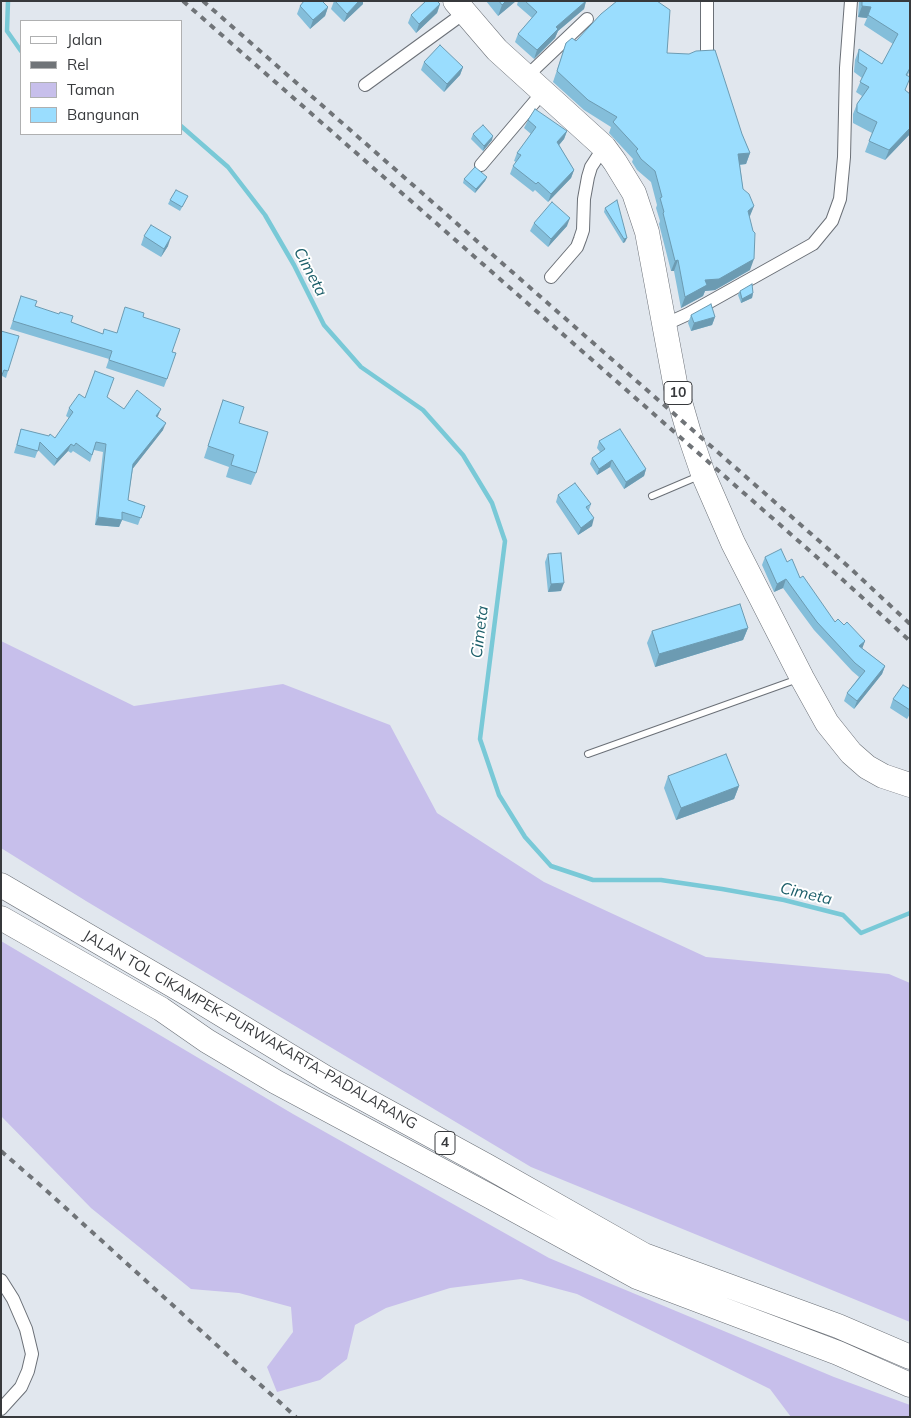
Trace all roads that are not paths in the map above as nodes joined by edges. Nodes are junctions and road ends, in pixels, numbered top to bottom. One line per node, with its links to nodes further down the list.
1 (707, 1): 5 (street)
2 (851, 1): 11 (street)
3 (460, 7): 6 (highway, 10); 7 (street)
4 (587, 19): 6 (street)
5 (707, 54)
6 (535, 84): 8 (highway, 10); 9 (street)
7 (366, 85)
8 (604, 147): 10 (street); 11 (highway, 10)
9 (481, 165)
10 (551, 277)
11 (664, 325): 12 (highway, 10)
12 (703, 474): 13 (lane); 14 (highway, 10)
13 (652, 496)
14 (802, 678): 15 (lane); 16 (highway, 10)
15 (588, 754)
16 (910, 785)
17 (1, 885): 20 (highway, JALAN TOL CIKAMPEK–PURWAKARTA–PADALARANG / 4)
18 (1, 918): 21 (highway, JALAN TOL CIKAMPEK–PURWAKARTA–PADALARANG / 4)
19 (1, 1280): 22 (street)
20 (910, 1357)
21 (910, 1385)
22 (1, 1409)

